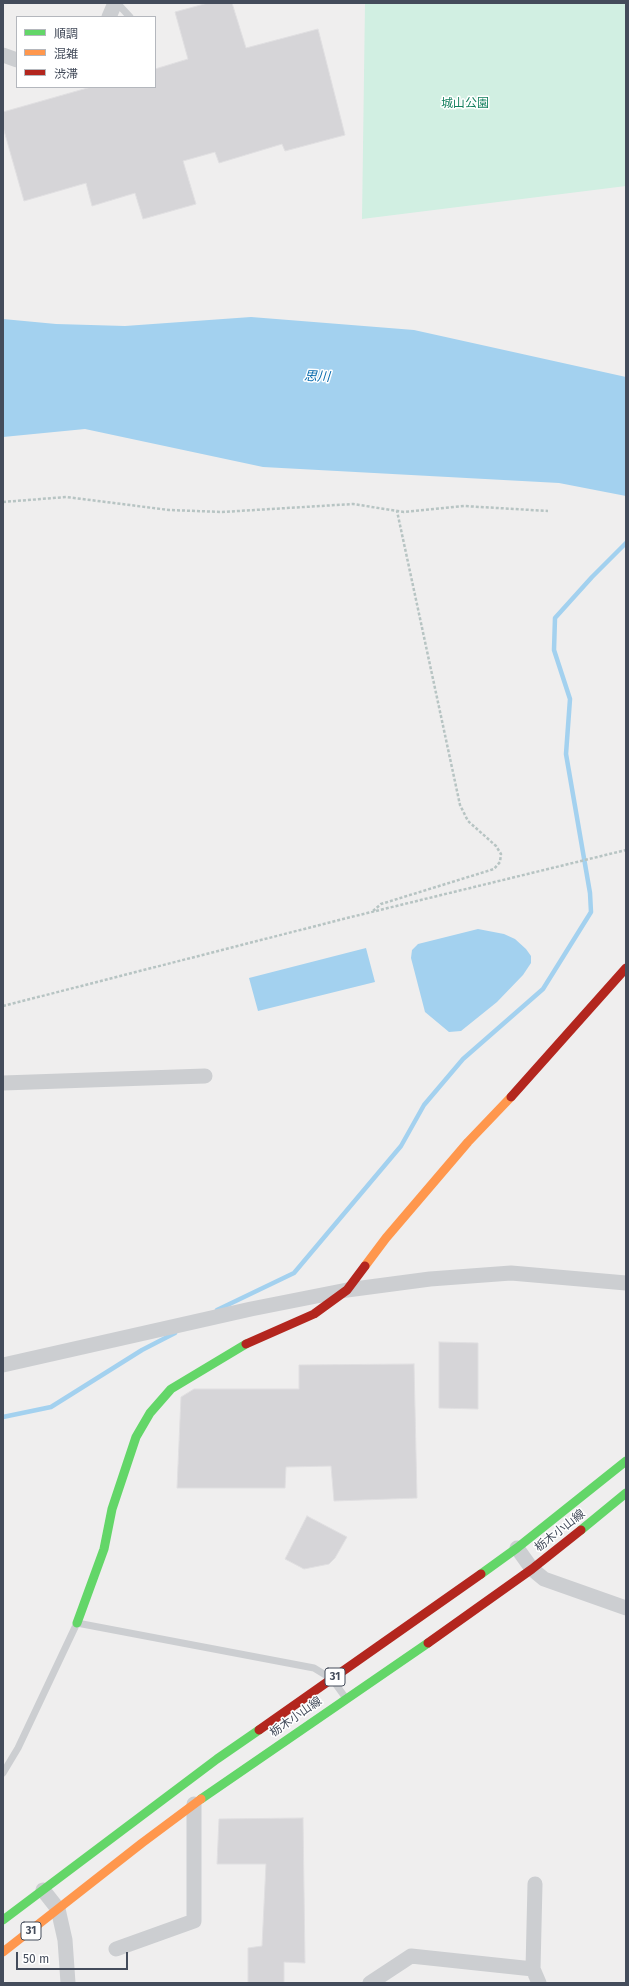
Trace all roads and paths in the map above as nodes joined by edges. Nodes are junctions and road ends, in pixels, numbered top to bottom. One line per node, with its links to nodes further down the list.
1 (116, 3): 2 (street); 3 (lane)
2 (110, 16)
3 (129, 16)
4 (3, 55): 5 (street)
5 (16, 60)
6 (3, 502): 7 (path)
7 (397, 511): 8 (path); 10 (path)
8 (548, 512)
9 (626, 850): 10 (path)
10 (371, 912): 12 (path)
11 (626, 968): 16 (main road)
12 (3, 1006)
13 (205, 1076): 14 (street)
14 (3, 1083)
15 (626, 1283): 16 (street)
16 (347, 1290): 17 (street); 23 (main road)
17 (3, 1365)
18 (626, 1461): 20 (main road, 栃木小山線 / 31)
19 (626, 1493): 21 (main road, 栃木小山線 / 31)
20 (517, 1548): 21 (street); 24 (main road, 栃木小山線 / 31)
21 (532, 1569): 22 (street); 25 (main road, 栃木小山線 / 31)
22 (626, 1608)
23 (77, 1624): 24 (lane); 26 (lane)
24 (332, 1679): 25 (lane); 29 (main road, 栃木小山線 / 31)
25 (346, 1698): 27 (main road, 栃木小山線 / 31)
26 (3, 1773)
27 (194, 1804): 30 (main road, 栃木小山線 / 31); 32 (street)
28 (535, 1884): 34 (street)
29 (42, 1890): 30 (street); 31 (main road, 栃木小山線 / 31)
30 (58, 1909): 33 (main road, 栃木小山線 / 31); 35 (street)
31 (3, 1920)
32 (116, 1949)
33 (3, 1952)
34 (536, 1976): 36 (street)
35 (68, 1983)
36 (370, 1983)

